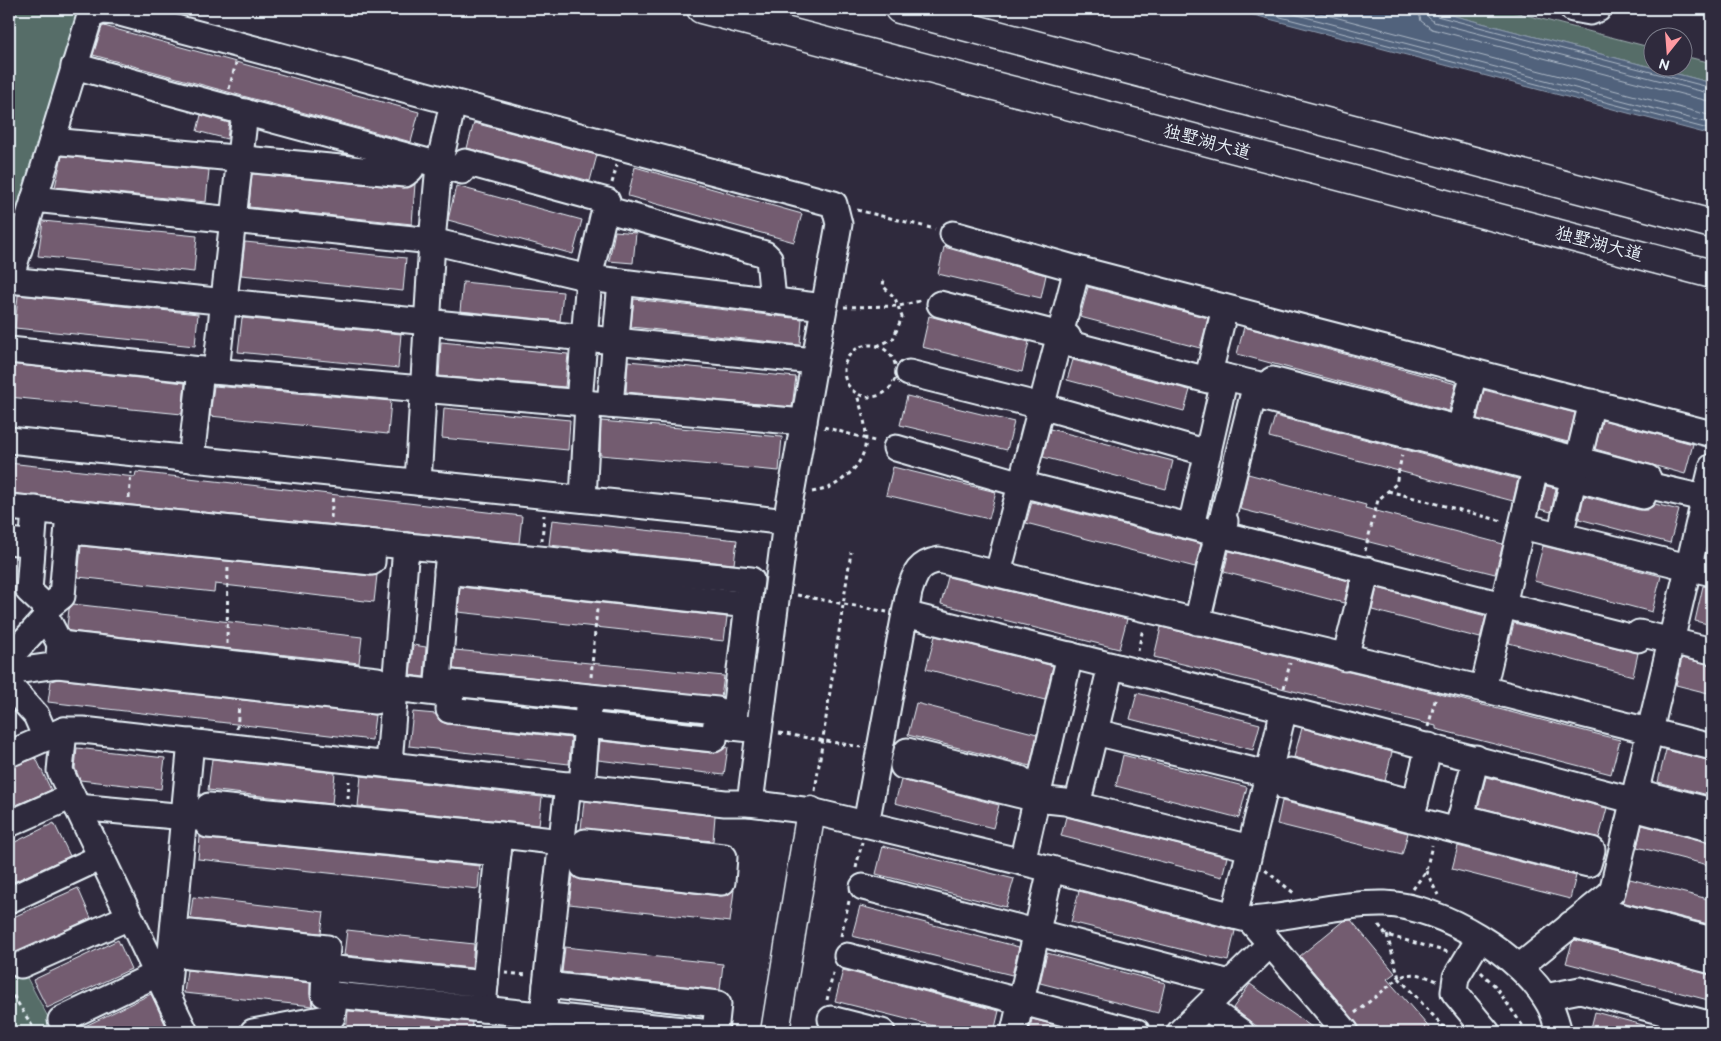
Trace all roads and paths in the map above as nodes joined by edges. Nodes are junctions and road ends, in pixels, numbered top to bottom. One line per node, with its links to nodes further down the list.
1 (702, 9): 22 (main road, 独墅湖大道)
2 (899, 9): 18 (main road)
3 (1573, 9): 4 (street)
4 (1598, 9)
5 (241, 46): 6 (street); 7 (street); 8 (path)
6 (74, 66): 8 (street); 9 (street)
7 (453, 103): 10 (street); 13 (street)
8 (234, 110): 11 (street); 12 (street)
9 (52, 141): 11 (street); 14 (street)
10 (622, 148): 15 (street); 16 (path)
11 (239, 157): 12 (street); 17 (street)
12 (413, 158): 13 (street)
13 (451, 168): 16 (street); 20 (street)
14 (34, 199): 17 (street); 25 (street)
15 (834, 204): 19 (path); 31 (street)
16 (605, 209): 23 (street); 27 (street)
17 (232, 220): 20 (street); 28 (street)
18 (1712, 224)
19 (953, 234): 21 (street)
20 (432, 241): 23 (street); 33 (street)
21 (1077, 269): 32 (street); 34 (street)
22 (1712, 274)
23 (589, 278): 26 (street); 35 (street)
24 (884, 279): 30 (path)
25 (9, 281): 28 (street)
26 (621, 282): 27 (street); 36 (street)
27 (773, 301): 31 (street)
28 (223, 302): 33 (street); 40 (street)
29 (940, 304): 30 (path); 34 (street)
30 (899, 306): 31 (path); 37 (path)
31 (824, 307): 39 (street)
32 (1225, 308): 41 (street); 42 (street)
33 (427, 322): 35 (street); 45 (street)
34 (1063, 336): 41 (street); 49 (street)
35 (585, 338): 36 (street); 48 (street)
36 (616, 341): 39 (street); 48 (street)
37 (877, 346): 46 (path); 46 (path)
38 (9, 350): 40 (street)
39 (814, 360): 50 (street)
40 (209, 371): 45 (street); 59 (street)
41 (1215, 372): 44 (street); 58 (street)
42 (1474, 372): 47 (street); 53 (street)
43 (909, 373): 49 (street)
44 (1264, 386): 52 (street); 53 (street); 78 (street)
45 (422, 389): 48 (street); 64 (street)
46 (857, 395): 54 (path)
47 (1592, 402): 51 (street); 62 (street)
48 (593, 404): 50 (street); 69 (street)
49 (1041, 406): 58 (street); 65 (street)
50 (804, 422): 54 (path); 67 (street)
51 (1712, 434)
52 (1407, 435): 53 (street); 66 (path)
53 (1458, 438): 60 (street)
54 (866, 439): 56 (path); 67 (path)
55 (9, 440): 57 (street)
56 (896, 448): 65 (street)
57 (133, 453): 59 (street); 74 (path)
58 (1208, 453): 76 (street)
59 (191, 459): 63 (street)
60 (1538, 459): 62 (street); 77 (street)
61 (1712, 467): 70 (street)
62 (1576, 469): 70 (street); 79 (street)
63 (335, 474): 64 (street); 81 (path)
64 (418, 482): 68 (street)
65 (1021, 484): 76 (street); 90 (street)
66 (1388, 492): 77 (path); 88 (path)
67 (791, 494): 75 (street)
68 (545, 495): 69 (street); 86 (path)
69 (583, 499): 75 (street)
70 (1708, 499): 89 (street)
71 (9, 507): 72 (street)
72 (35, 510): 73 (street); 82 (street)
73 (77, 514): 74 (street); 80 (street); 97 (street)
74 (126, 519): 80 (street)
75 (786, 522): 92 (street)
76 (1191, 526): 78 (street)
77 (1522, 526): 79 (street); 93 (street)
78 (1220, 527): 88 (street); 99 (street)
79 (1560, 535): 89 (street)
80 (230, 538): 81 (street); 83 (street); 109 (path)
81 (329, 538): 83 (street)
82 (21, 543): 97 (street)
83 (373, 543): 84 (street)
84 (406, 546): 87 (street); 112 (street)
85 (851, 552): 95 (path)
86 (540, 559): 87 (street); 91 (street)
87 (448, 560): 91 (street); 114 (street)
88 (1365, 563): 93 (street); 105 (street)
89 (1701, 570): 100 (street)
90 (998, 573): 96 (street); 98 (street)
91 (600, 577): 94 (street); 115 (path)
92 (777, 592): 94 (street); 95 (path); 119 (street)
93 (1505, 598): 100 (street); 113 (street)
94 (749, 599): 118 (street)
95 (843, 603): 98 (path); 123 (path)
96 (1147, 609): 99 (street); 107 (path)
97 (46, 612): 103 (street); 104 (street)
98 (904, 615): 106 (street); 128 (street)
99 (1198, 622): 101 (street)
100 (1672, 641): 102 (street); 121 (street)
101 (1294, 645): 105 (street); 116 (path)
102 (1712, 650)
103 (59, 654): 108 (street); 109 (street)
104 (9, 658)
105 (1345, 658): 110 (street)
106 (1069, 661): 107 (street); 135 (street)
107 (1122, 669): 116 (street); 120 (street)
108 (9, 672)
109 (231, 677): 112 (street); 126 (path)
110 (1440, 680): 113 (street); 125 (path)
111 (9, 685): 122 (street)
112 (386, 687): 114 (street); 132 (street)
113 (1483, 690): 121 (street)
114 (444, 694): 115 (street); 117 (street)
115 (590, 697): 117 (street); 118 (street)
116 (1281, 709): 125 (street); 133 (street)
117 (587, 725): 118 (street); 134 (street)
118 (724, 725): 119 (street)
119 (759, 730): 123 (path); 139 (street)
120 (1095, 732): 133 (street); 136 (street)
121 (1651, 732): 127 (street); 138 (street)
122 (55, 734): 124 (street); 129 (street); 137 (street)
123 (822, 739): 128 (path); 140 (path)
124 (191, 742): 126 (street); 143 (street)
125 (1426, 745): 130 (street); 141 (street)
126 (236, 747): 131 (street)
127 (1712, 747)
128 (879, 752): 135 (street); 145 (street)
129 (9, 754)
130 (1476, 758): 138 (street); 146 (street)
131 (351, 760): 132 (street); 147 (path)
132 (389, 764): 134 (street)
133 (1278, 777): 141 (street); 150 (street)
134 (575, 786): 139 (street); 151 (street)
135 (1027, 796): 136 (street); 153 (street)
136 (1079, 798): 150 (street)
137 (75, 802): 143 (street); 144 (street); 152 (street)
138 (1639, 802): 142 (street); 148 (street); 154 (street)
139 (750, 803): 140 (street)
140 (812, 811): 145 (street); 196 (main road)
141 (1413, 811): 146 (street)
142 (1712, 811)
143 (184, 817): 147 (street); 167 (street)
144 (9, 824)
145 (866, 824): 153 (street); 156 (path)
146 (1452, 825): 154 (street); 158 (path)
147 (345, 829): 149 (street)
148 (1712, 829)
149 (499, 844): 151 (street); 174 (street)
150 (1251, 846): 159 (path); 161 (street)
151 (569, 851): 151 (street); 176 (street)
152 (101, 857): 157 (street); 160 (street)
153 (1022, 862): 155 (street)
154 (1619, 864): 162 (street)
155 (1051, 869): 161 (street); 163 (street)
156 (856, 885): 163 (street); 169 (path)
157 (9, 900)
158 (1402, 906): 159 (street); 165 (street)
159 (1317, 912): 161 (street)
160 (129, 917): 171 (street); 178 (street)
161 (1242, 918): 168 (street)
162 (1578, 926): 166 (street); 170 (street); 172 (street)
163 (1036, 932): 177 (street); 183 (street)
164 (1386, 935): 175 (path)
165 (1479, 939): 172 (street); 180 (street)
166 (1712, 940)
167 (180, 943): 173 (street); 178 (street)
168 (1270, 944): 177 (street); 190 (street)
169 (840, 955): 183 (street); 186 (path)
170 (1712, 960)
171 (22, 965)
172 (1520, 967): 182 (street)
173 (325, 970): 174 (street); 181 (street)
174 (486, 977): 176 (path); 185 (street)
175 (1399, 978): 180 (path); 190 (path); 202 (path)
176 (547, 981): 187 (street); 195 (street)
177 (1230, 983): 184 (street)
178 (162, 984): 188 (street); 192 (street)
179 (9, 989): 191 (path)
180 (1454, 992): 203 (street)
181 (335, 995): 185 (street); 193 (street)
182 (1544, 997): 189 (street); 204 (street)
183 (1020, 1001): 198 (street); 199 (street)
184 (1206, 1007): 200 (street); 201 (street)
185 (483, 1009): 187 (street)
186 (828, 1013): 197 (street)
187 (543, 1016): 194 (street)
188 (61, 1020)
189 (1712, 1024)
190 (1343, 1029)
191 (36, 1032)
192 (185, 1032)
193 (253, 1032)
194 (702, 1032)
195 (715, 1032)
196 (775, 1032)
197 (882, 1032)
198 (1014, 1032)
199 (1137, 1032)
200 (1180, 1032)
201 (1241, 1032)
202 (1448, 1032)
203 (1487, 1032)
204 (1559, 1032)

